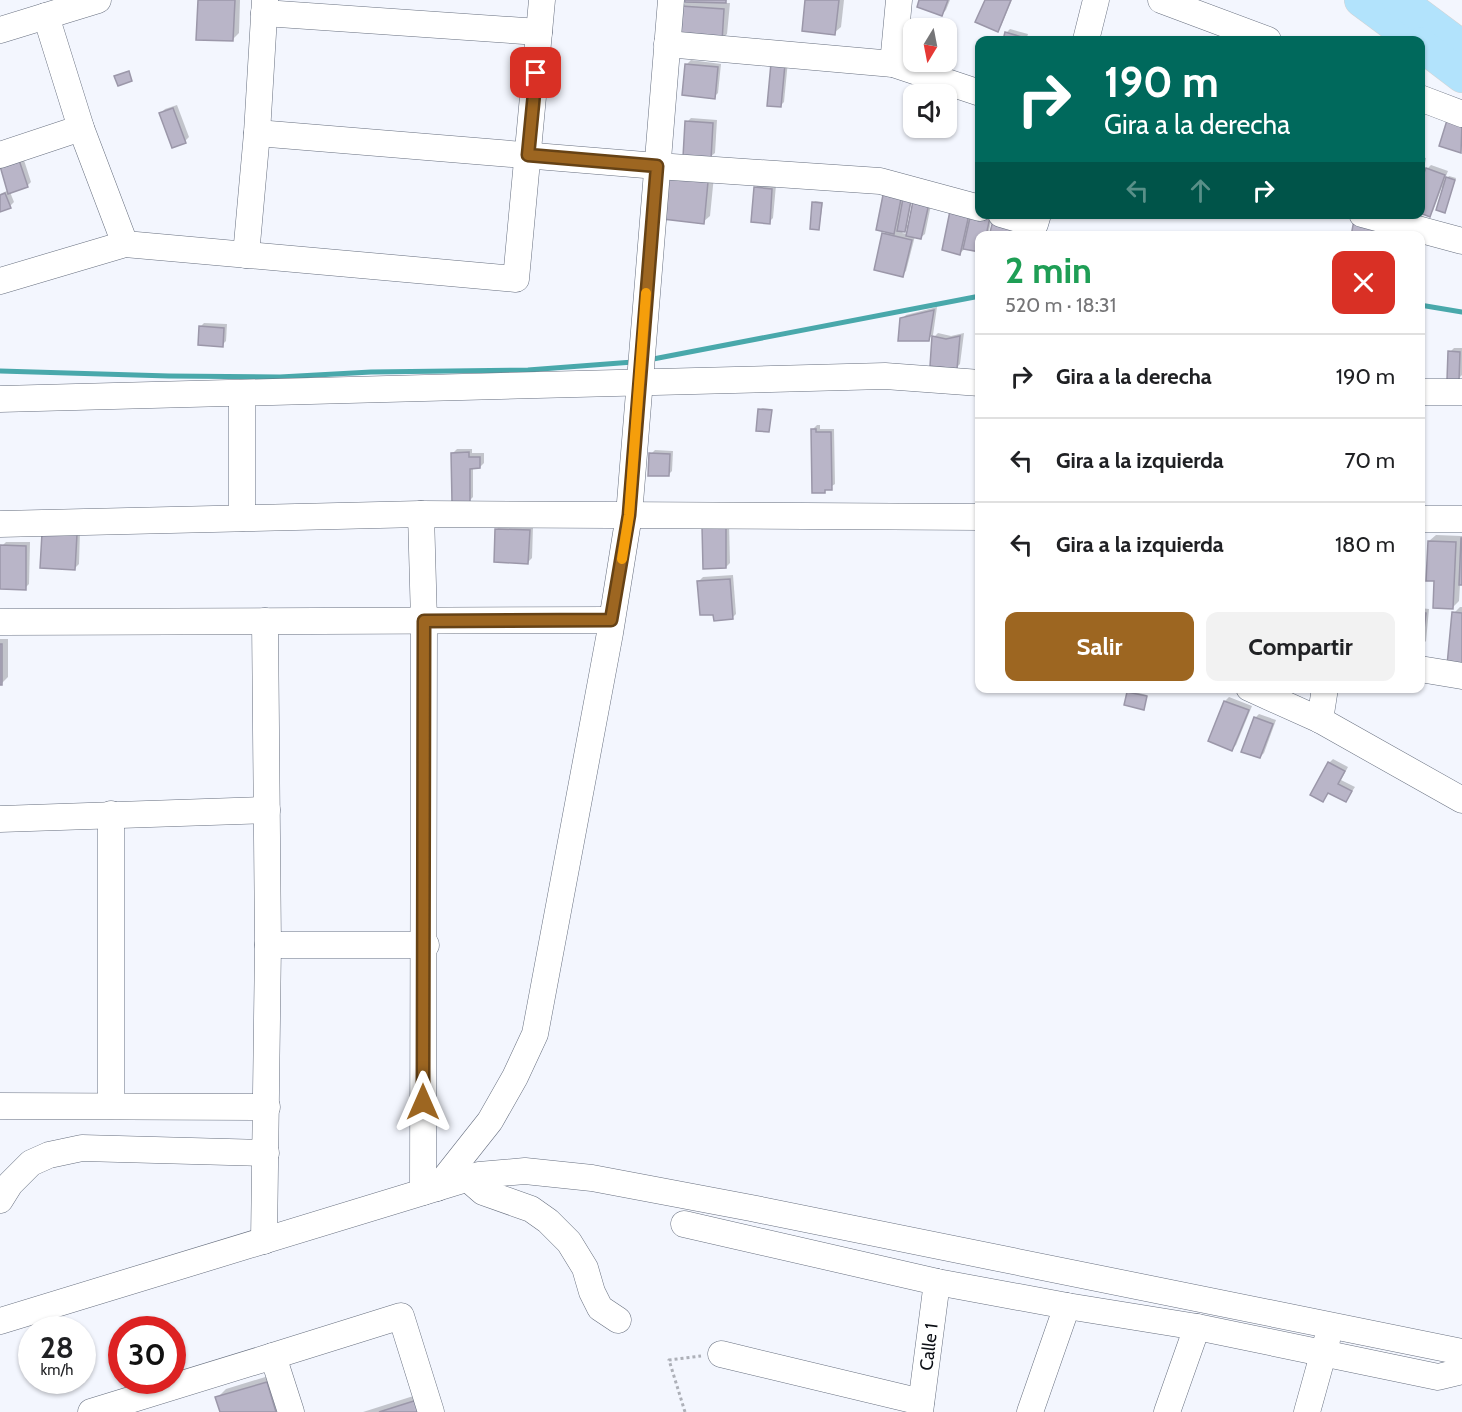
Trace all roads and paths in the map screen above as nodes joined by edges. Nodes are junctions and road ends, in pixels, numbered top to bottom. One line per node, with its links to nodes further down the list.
1 (98, 0): 10 (street)
2 (542, 0): 12 (street)
3 (671, 0): 16 (street)
4 (899, 0): 19 (street)
5 (1096, 0): 13 (street)
6 (1161, 0): 14 (street)
7 (1360, 0): 15 (main road)
8 (1399, 0): 17 (main road)
9 (265, 6): 12 (street); 25 (street)
10 (46, 16): 11 (street); 24 (street)
11 (0, 30)
12 (539, 32): 27 (street)
13 (1087, 36)
14 (1257, 36)
15 (1410, 36)
16 (667, 44): 19 (street); 28 (street)
17 (1462, 47)
18 (1425, 48): 20 (main road)
19 (893, 64): 21 (street)
20 (1462, 76)
21 (975, 91)
22 (1425, 100): 23 (street)
23 (1462, 114)
24 (81, 128): 26 (street); 36 (street)
25 (257, 133): 27 (street); 37 (street)
26 (0, 155)
27 (528, 155): 28 (street); 37 (street)
28 (657, 166): 29 (street); 39 (street)
29 (975, 207)
30 (1018, 219): 31 (street)
31 (1036, 219)
32 (1381, 219): 34 (street)
33 (1425, 231): 35 (street)
34 (1425, 231)
35 (1462, 241)
36 (126, 244): 37 (street); 38 (street)
37 (246, 255)
38 (0, 281)
39 (640, 366): 40 (street); 43 (street); 46 (street)
40 (975, 383)
41 (1425, 392): 42 (street)
42 (1462, 392)
43 (242, 393): 44 (street); 48 (street)
44 (0, 399)
45 (421, 514): 46 (street); 48 (street); 54 (street)
46 (629, 515): 47 (street); 52 (street)
47 (975, 517)
48 (242, 518): 51 (street)
49 (1425, 519): 50 (street)
50 (1462, 519)
51 (0, 524)
52 (611, 620): 54 (street); 72 (street)
53 (265, 621): 54 (street); 55 (street); 62 (street)
54 (424, 621): 66 (street)
55 (0, 622)
56 (1425, 670): 57 (street)
57 (1462, 676)
58 (1260, 693): 60 (street)
59 (1324, 693): 60 (street)
60 (1320, 720): 61 (street)
61 (1462, 800)
62 (267, 810): 63 (street); 65 (street)
63 (111, 814): 64 (street); 68 (street)
64 (0, 819)
65 (268, 945): 66 (street); 69 (street)
66 (425, 945): 72 (street)
67 (0, 1106): 68 (street)
68 (111, 1106): 69 (street)
69 (267, 1107): 70 (street)
70 (266, 1154): 73 (street); 75 (street)
71 (468, 1179): 72 (street); 78 (street); 80 (street)
72 (430, 1190): 75 (street)
73 (0, 1200)
74 (684, 1224): 76 (street)
75 (264, 1241): 79 (street)
76 (937, 1282): 77 (street); 87 (street, Calle 1)
77 (1067, 1306): 81 (street); 92 (street)
78 (618, 1320)
79 (0, 1322)
80 (1331, 1326): 82 (street); 84 (street)
81 (1197, 1327): 84 (street); 93 (street)
82 (1462, 1352)
83 (721, 1354): 87 (street); 91 (path)
84 (1323, 1354): 86 (street); 94 (street)
85 (273, 1356): 88 (street); 89 (street); 90 (street)
86 (1462, 1371)
87 (921, 1407)
88 (91, 1412)
89 (291, 1412)
90 (431, 1412)
91 (685, 1412)
92 (1029, 1412)
93 (1167, 1412)
94 (1307, 1412)

